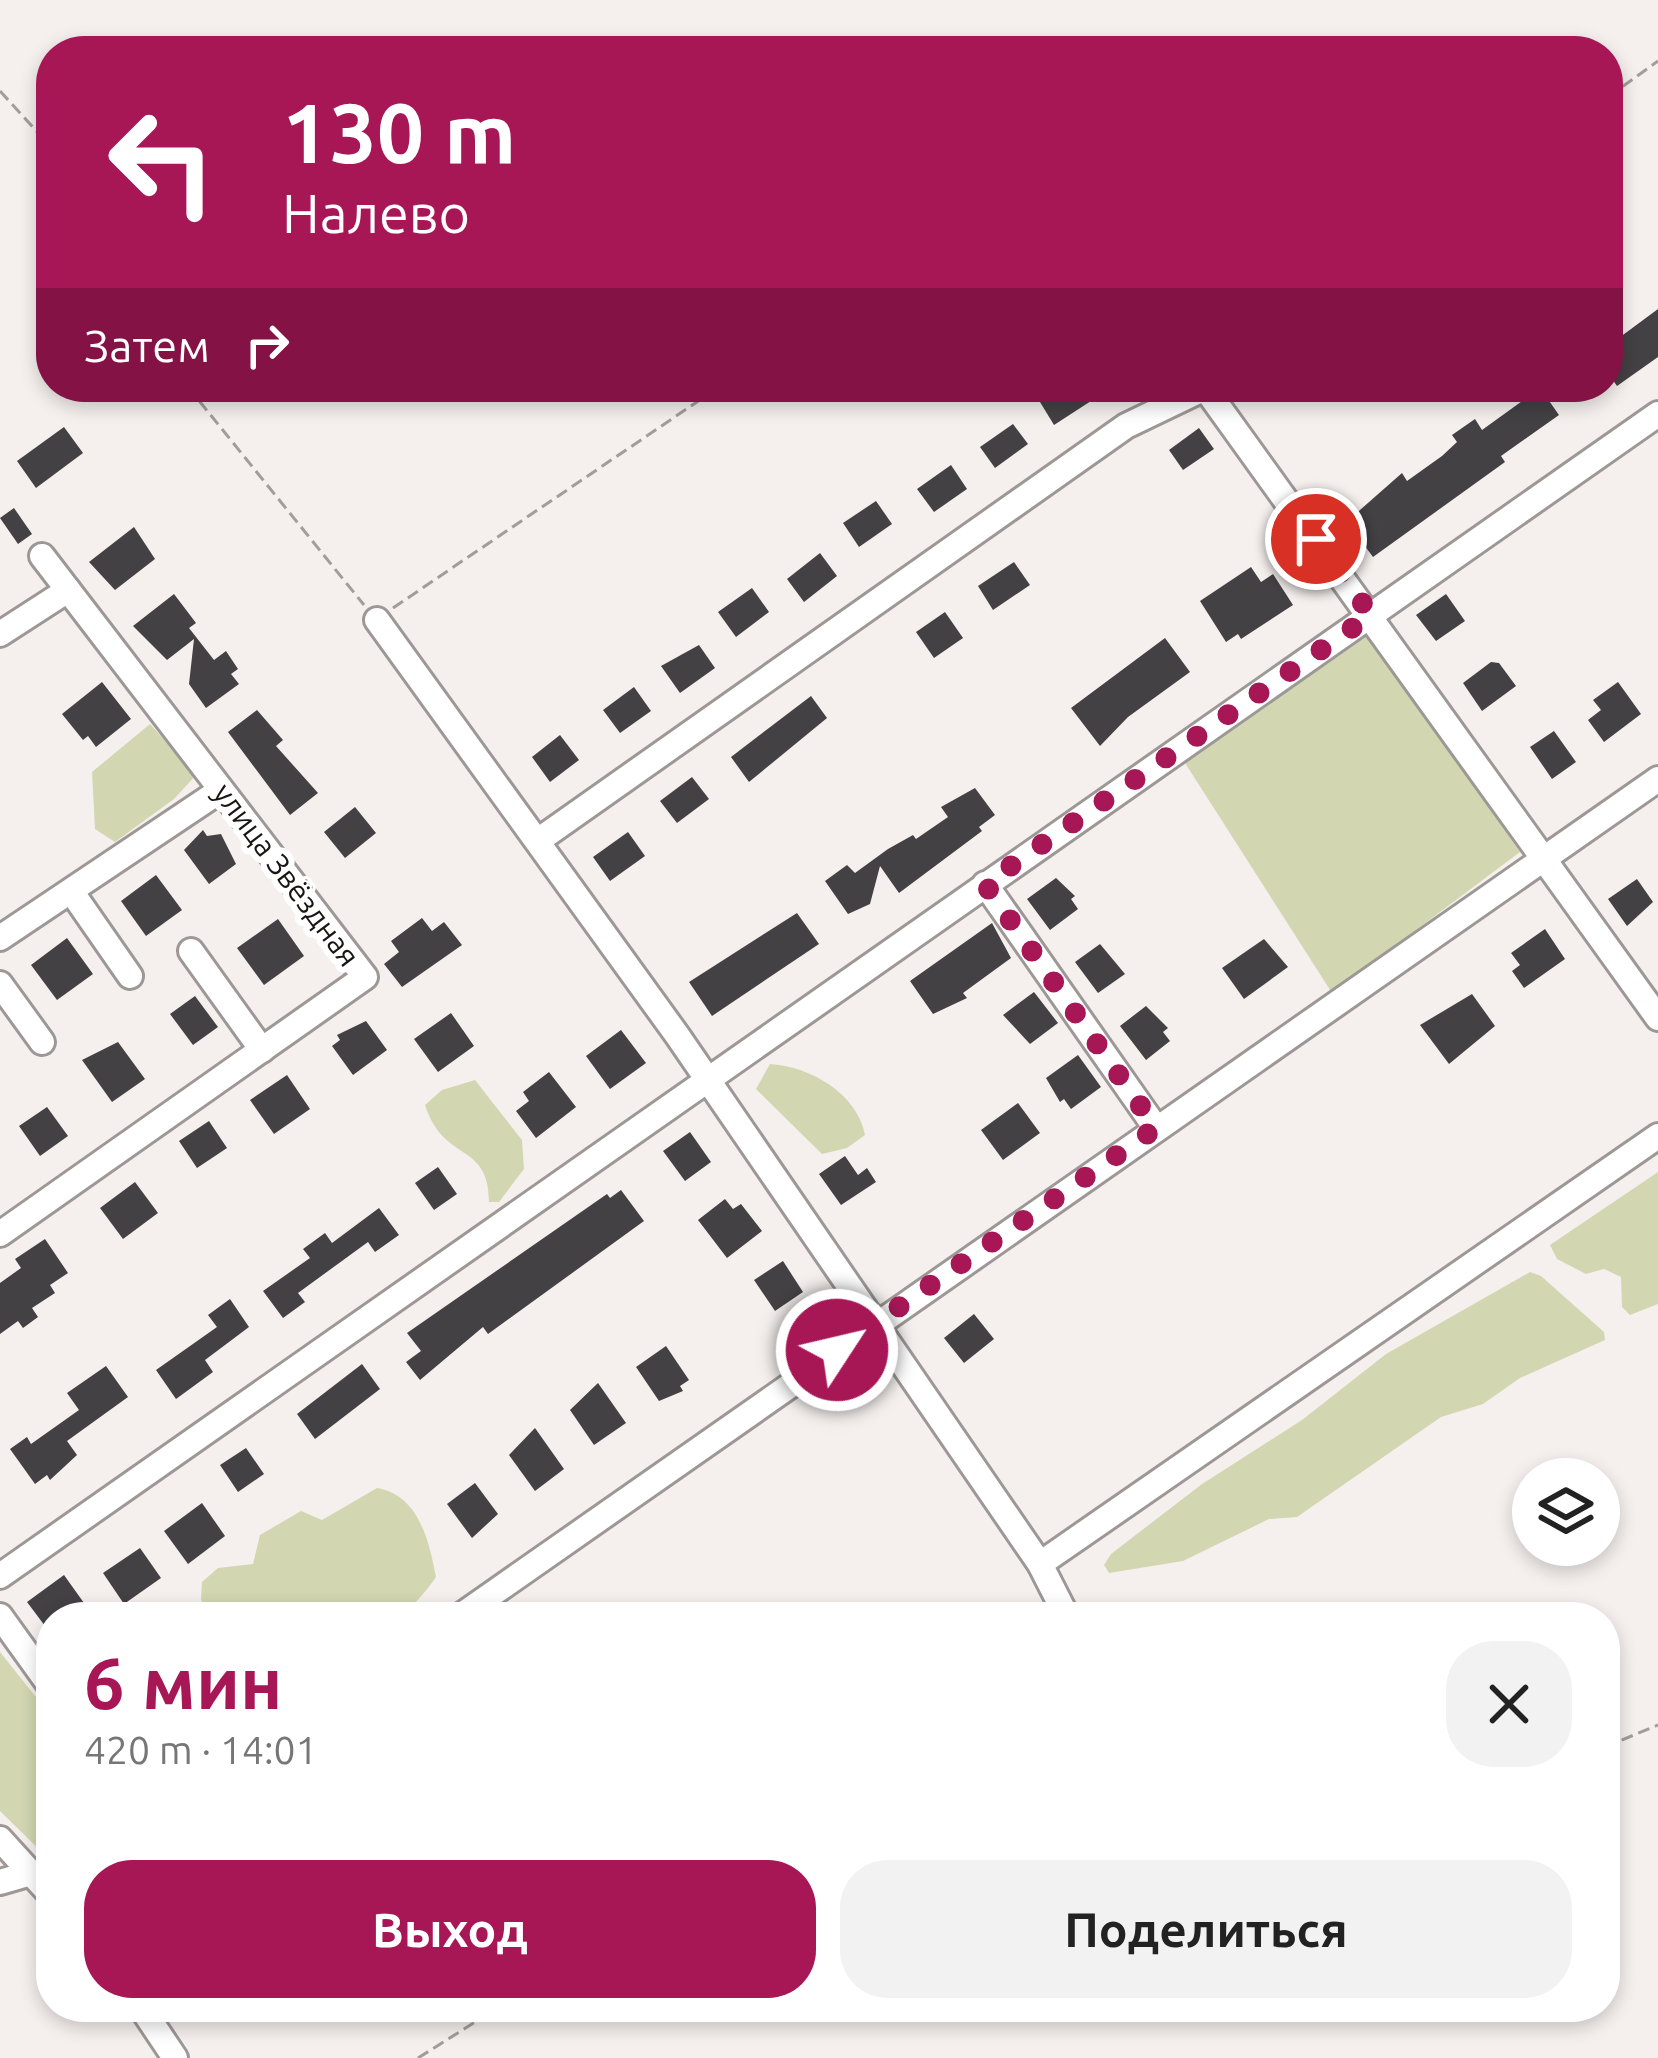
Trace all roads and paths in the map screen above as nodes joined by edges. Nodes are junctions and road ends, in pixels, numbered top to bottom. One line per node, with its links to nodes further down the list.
1 (1658, 61): 2 (path)
2 (1623, 86)
3 (0, 91): 4 (path)
4 (36, 131)
5 (200, 402): 13 (path)
6 (697, 402): 13 (path)
7 (1176, 402): 17 (street)
8 (1215, 402): 12 (street)
9 (1658, 414): 12 (street)
10 (42, 556): 11 (street, улица Звёздная)
11 (68, 590): 14 (street); 16 (street, улица Звёздная)
12 (1371, 615): 18 (street); 19 (street)
13 (376, 620): 17 (street)
14 (0, 634)
15 (1658, 779): 18 (street)
16 (221, 790): 20 (street); 27 (street, улица Звёздная)
17 (539, 840): 28 (street)
18 (1546, 857): 25 (street); 29 (street)
19 (985, 884): 28 (street); 29 (street)
20 (71, 891): 21 (street); 23 (street)
21 (0, 938)
22 (191, 952): 27 (street)
23 (130, 976)
24 (0, 984): 26 (street)
25 (1658, 1018)
26 (42, 1042)
27 (262, 1050): 31 (street, улица Звёздная)
28 (704, 1080): 32 (street); 34 (street)
29 (1156, 1128): 32 (street)
30 (1658, 1136): 33 (street)
31 (0, 1234)
32 (875, 1323): 33 (street); 35 (street)
33 (1040, 1564): 36 (street)
34 (0, 1576)
35 (480, 1602)
36 (1059, 1602)
37 (0, 1616): 38 (street)
38 (36, 1666)
39 (1658, 1725): 40 (path)
40 (1620, 1741)
41 (0, 1839): 42 (street)
42 (31, 1873): 43 (street); 44 (street)
43 (36, 1878)
44 (0, 1882)
45 (151, 2022): 47 (street)
46 (475, 2022): 48 (path)
47 (175, 2058)
48 (418, 2058)

